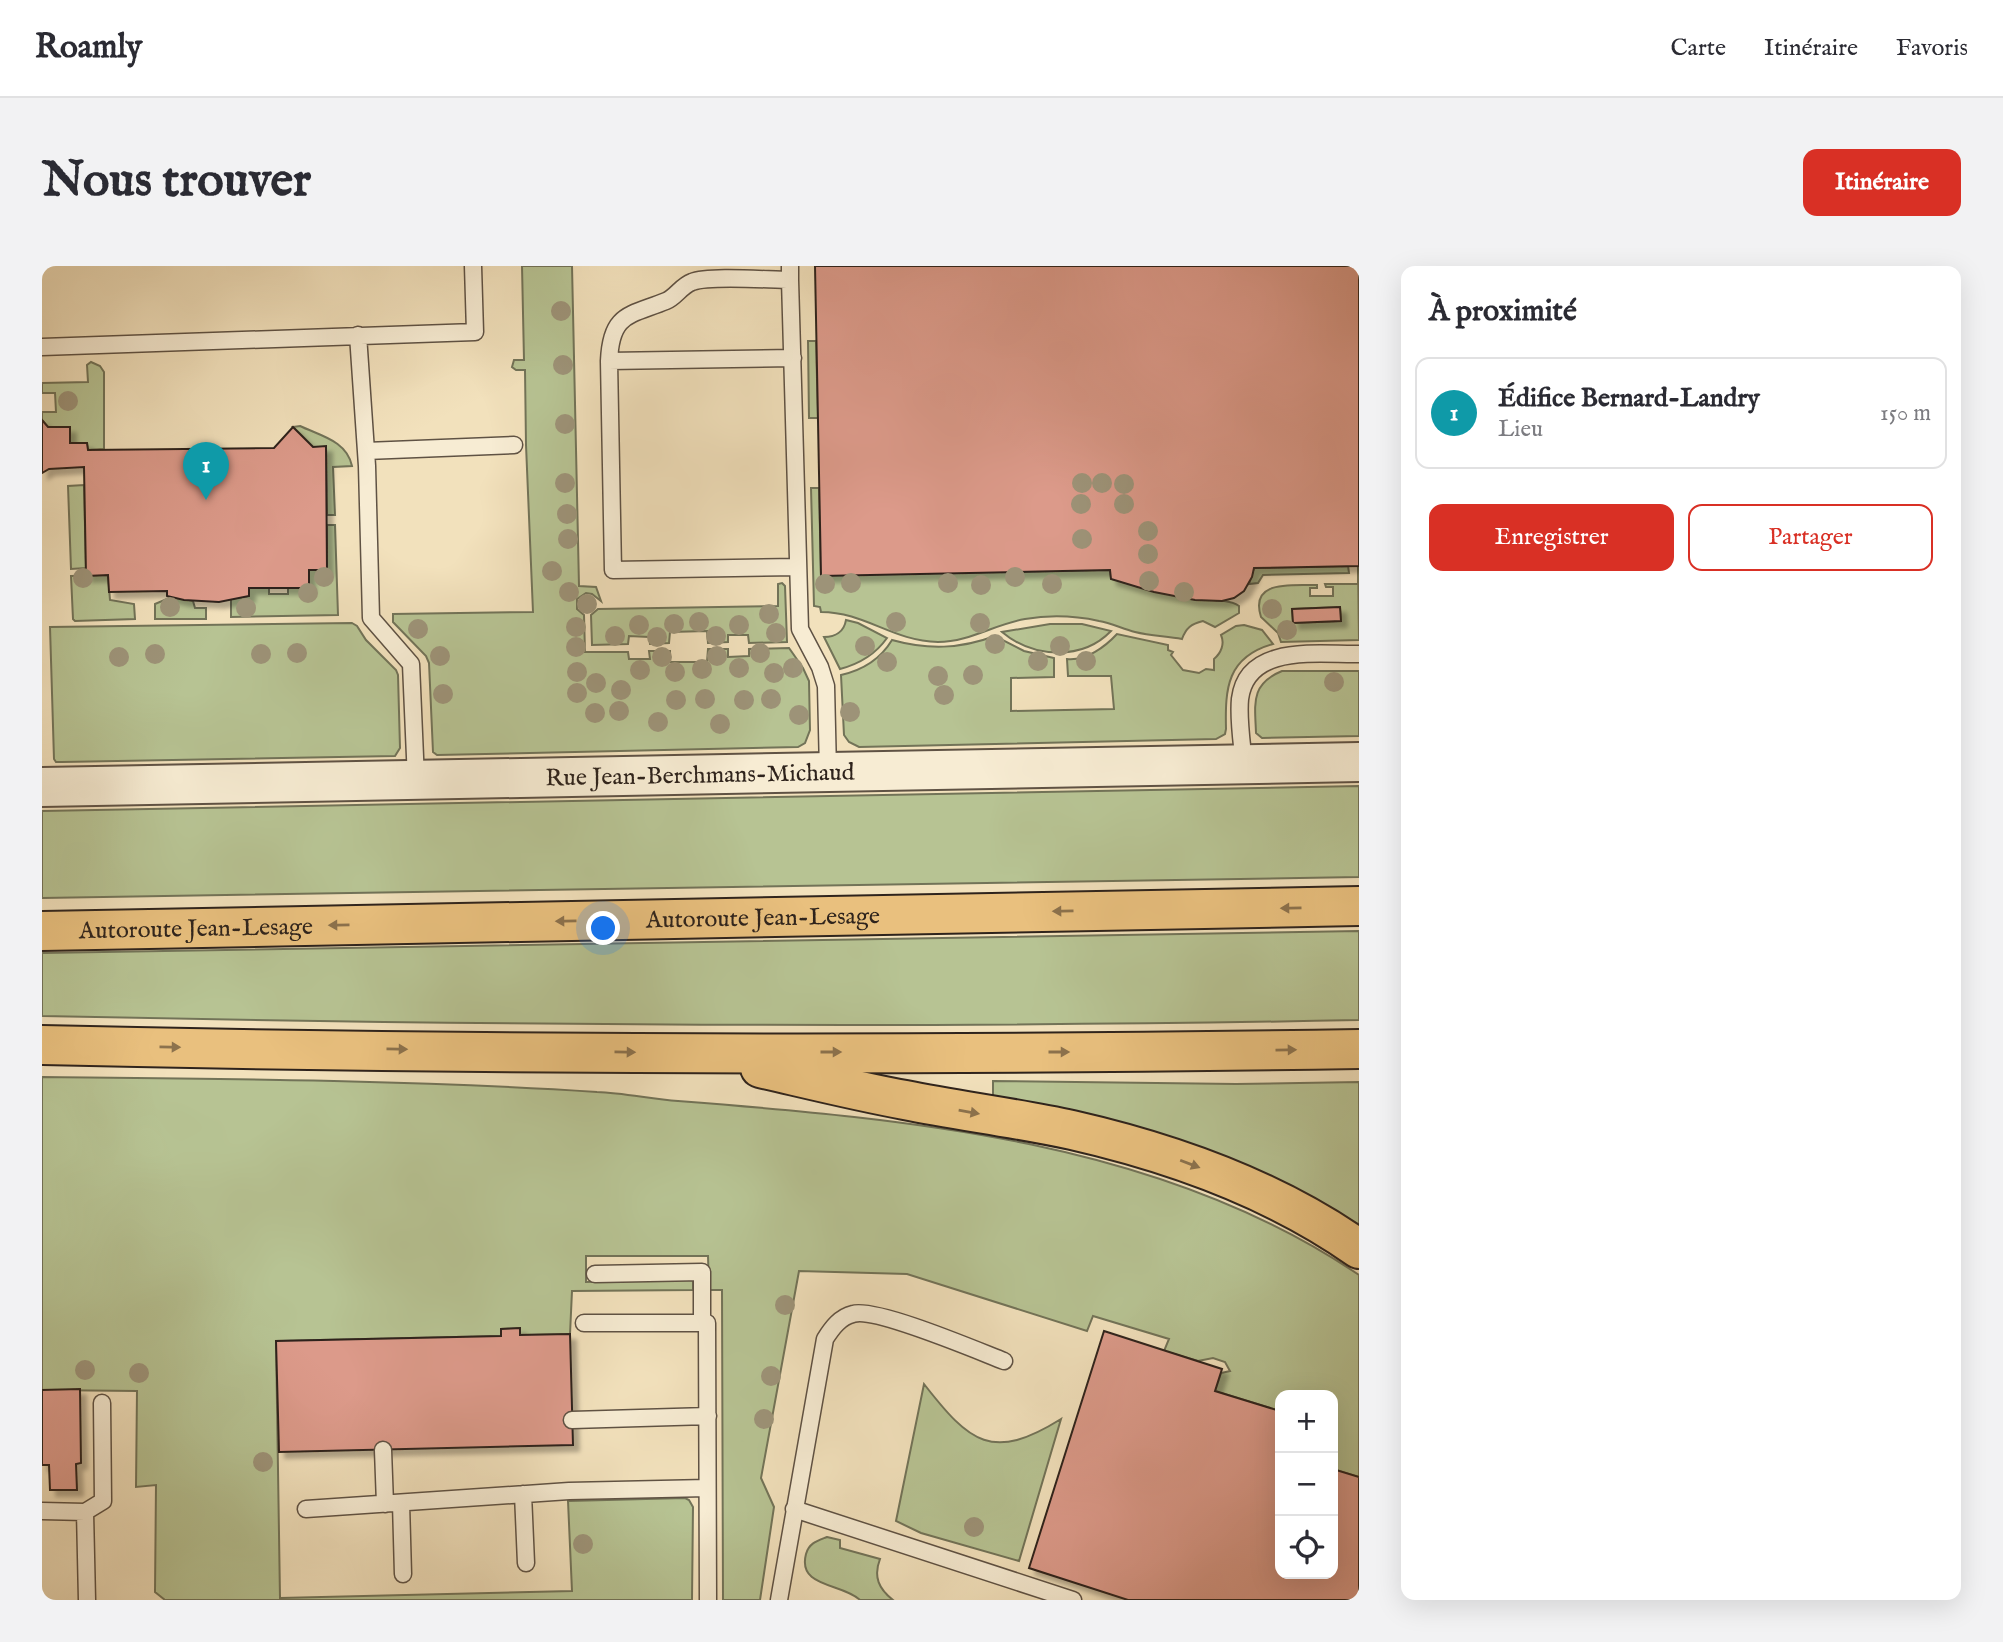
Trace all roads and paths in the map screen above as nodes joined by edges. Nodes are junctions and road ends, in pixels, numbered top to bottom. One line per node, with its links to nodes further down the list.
1 (473, 266): 3 (lane)
2 (790, 273): 5 (lane); 6 (lane)
3 (358, 335): 4 (lane); 8 (lane)
4 (42, 347)
5 (793, 358): 6 (lane); 9 (lane)
6 (609, 361): 9 (lane)
7 (514, 445): 8 (lane)
8 (366, 450): 14 (lane)
9 (798, 567): 13 (lane)
10 (1359, 654): 12 (lane)
11 (1359, 762): 12 (street, Rue Jean-Berchmans-Michaud)
12 (1244, 764): 13 (street, Rue Jean-Berchmans-Michaud)
13 (828, 771): 14 (street, Rue Jean-Berchmans-Michaud)
14 (416, 780): 15 (street, Rue Jean-Berchmans-Michaud)
15 (42, 787)
16 (1359, 906): 17 (highway, Autoroute Jean-Lesage, one-way to 17)
17 (42, 931)
18 (42, 1045): 20 (highway, one-way to 20)
19 (1359, 1049): 20 (highway, one-way to 19)
20 (690, 1052): 21 (highway, one-way to 21)
21 (1359, 1249)
22 (595, 1274): 24 (lane)
23 (584, 1323): 24 (lane)
24 (702, 1323): 27 (lane)
25 (1004, 1361): 34 (lane)
26 (102, 1403): 36 (lane)
27 (708, 1416): 28 (lane); 30 (lane)
28 (572, 1420)
29 (383, 1450): 32 (lane)
30 (707, 1488): 31 (lane); 40 (lane)
31 (523, 1494): 32 (lane); 37 (lane)
32 (393, 1503): 33 (lane); 38 (lane)
33 (306, 1509)
34 (794, 1509): 41 (lane); 42 (lane)
35 (42, 1511): 36 (lane)
36 (85, 1512): 39 (lane)
37 (526, 1563)
38 (403, 1574)
39 (87, 1600)
40 (708, 1600)
41 (779, 1600)
42 (1073, 1600)

